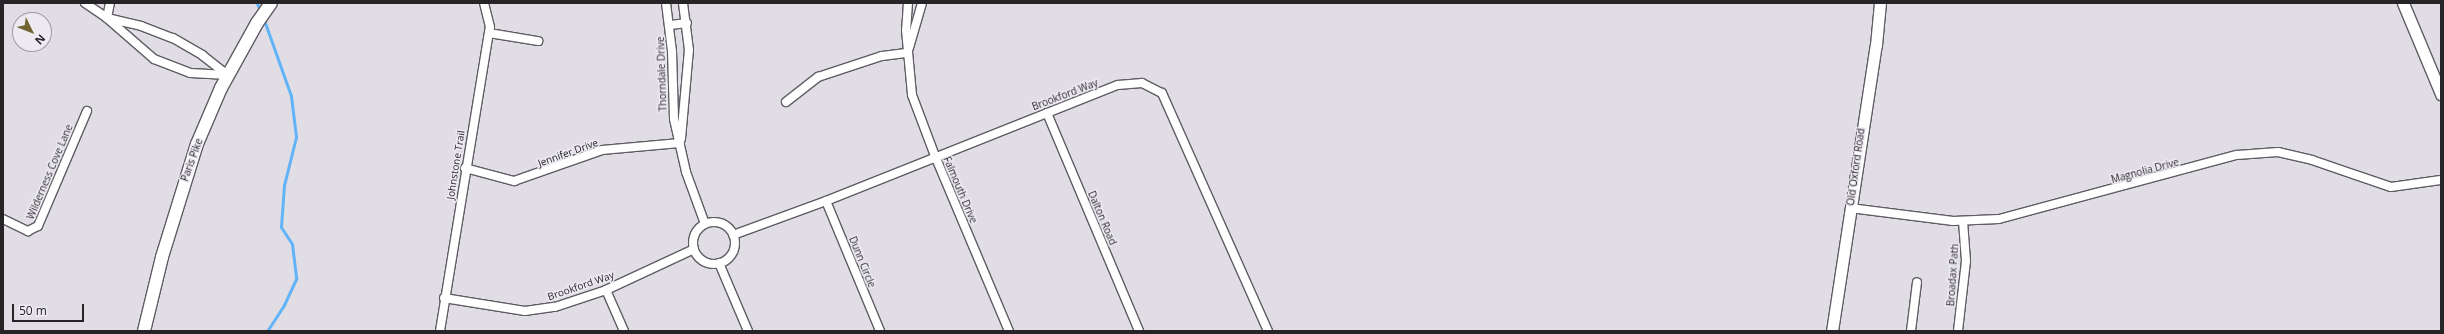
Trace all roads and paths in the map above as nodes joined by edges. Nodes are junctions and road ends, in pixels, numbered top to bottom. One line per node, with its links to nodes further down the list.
1 (85, 3): 11 (street)
2 (110, 3): 11 (street)
3 (484, 3): 14 (street, Johnstone Trail)
4 (666, 3): 13 (street, Thorndale Drive)
5 (683, 3): 12 (street, Thorndale Drive)
6 (908, 3): 16 (street, Falmouth Drive)
7 (922, 3): 16 (street, Falmouth Drive)
8 (1880, 3): 27 (street, Old Oxford Road)
9 (2403, 3): 18 (street)
10 (270, 4): 17 (main road, Paris Pike)
11 (107, 18): 17 (street); 17 (street)
12 (687, 23): 13 (street); 22 (street, Thorndale Drive)
13 (670, 25): 22 (street, Thorndale Drive)
14 (489, 33): 15 (street); 24 (street, Johnstone Trail)
15 (538, 41)
16 (908, 53): 19 (street); 23 (street, Falmouth Drive)
17 (228, 75): 37 (main road, Paris Pike)
18 (2441, 94)
19 (786, 102)
20 (86, 111): 28 (street, Wilderness Cove Lane)
21 (1047, 113): 23 (street, Brookford Way); 43 (street, Dalton Road); 44 (street, Brookford Way)
22 (680, 143): 24 (street, Jennifer Drive); 30 (street, Thorndale Drive)
23 (935, 156): 26 (street, Brookford Way); 42 (street, Falmouth Drive)
24 (465, 168): 36 (street, Johnstone Trail)
25 (2441, 180): 29 (street, Magnolia Drive)
26 (826, 201): 31 (street, Brookford Way); 41 (street, Dunn Circle)
27 (1850, 208): 29 (street, Magnolia Drive); 45 (street, Old Oxford Road)
28 (3, 218)
29 (1963, 221): 47 (street, Broadax Path)
30 (705, 224): 31 (street); 32 (street)
31 (733, 235): 33 (street)
32 (694, 250): 33 (street); 35 (street, Brookford Way)
33 (719, 263): 40 (street)
34 (1917, 282): 46 (street)
35 (606, 290): 36 (street, Brookford Way); 39 (street)
36 (444, 298): 38 (street, Johnstone Trail)
37 (144, 331)
38 (440, 331)
39 (624, 331)
40 (748, 331)
41 (880, 331)
42 (1009, 331)
43 (1139, 331)
44 (1268, 331)
45 (1832, 331)
46 (1911, 331)
47 (1958, 331)

